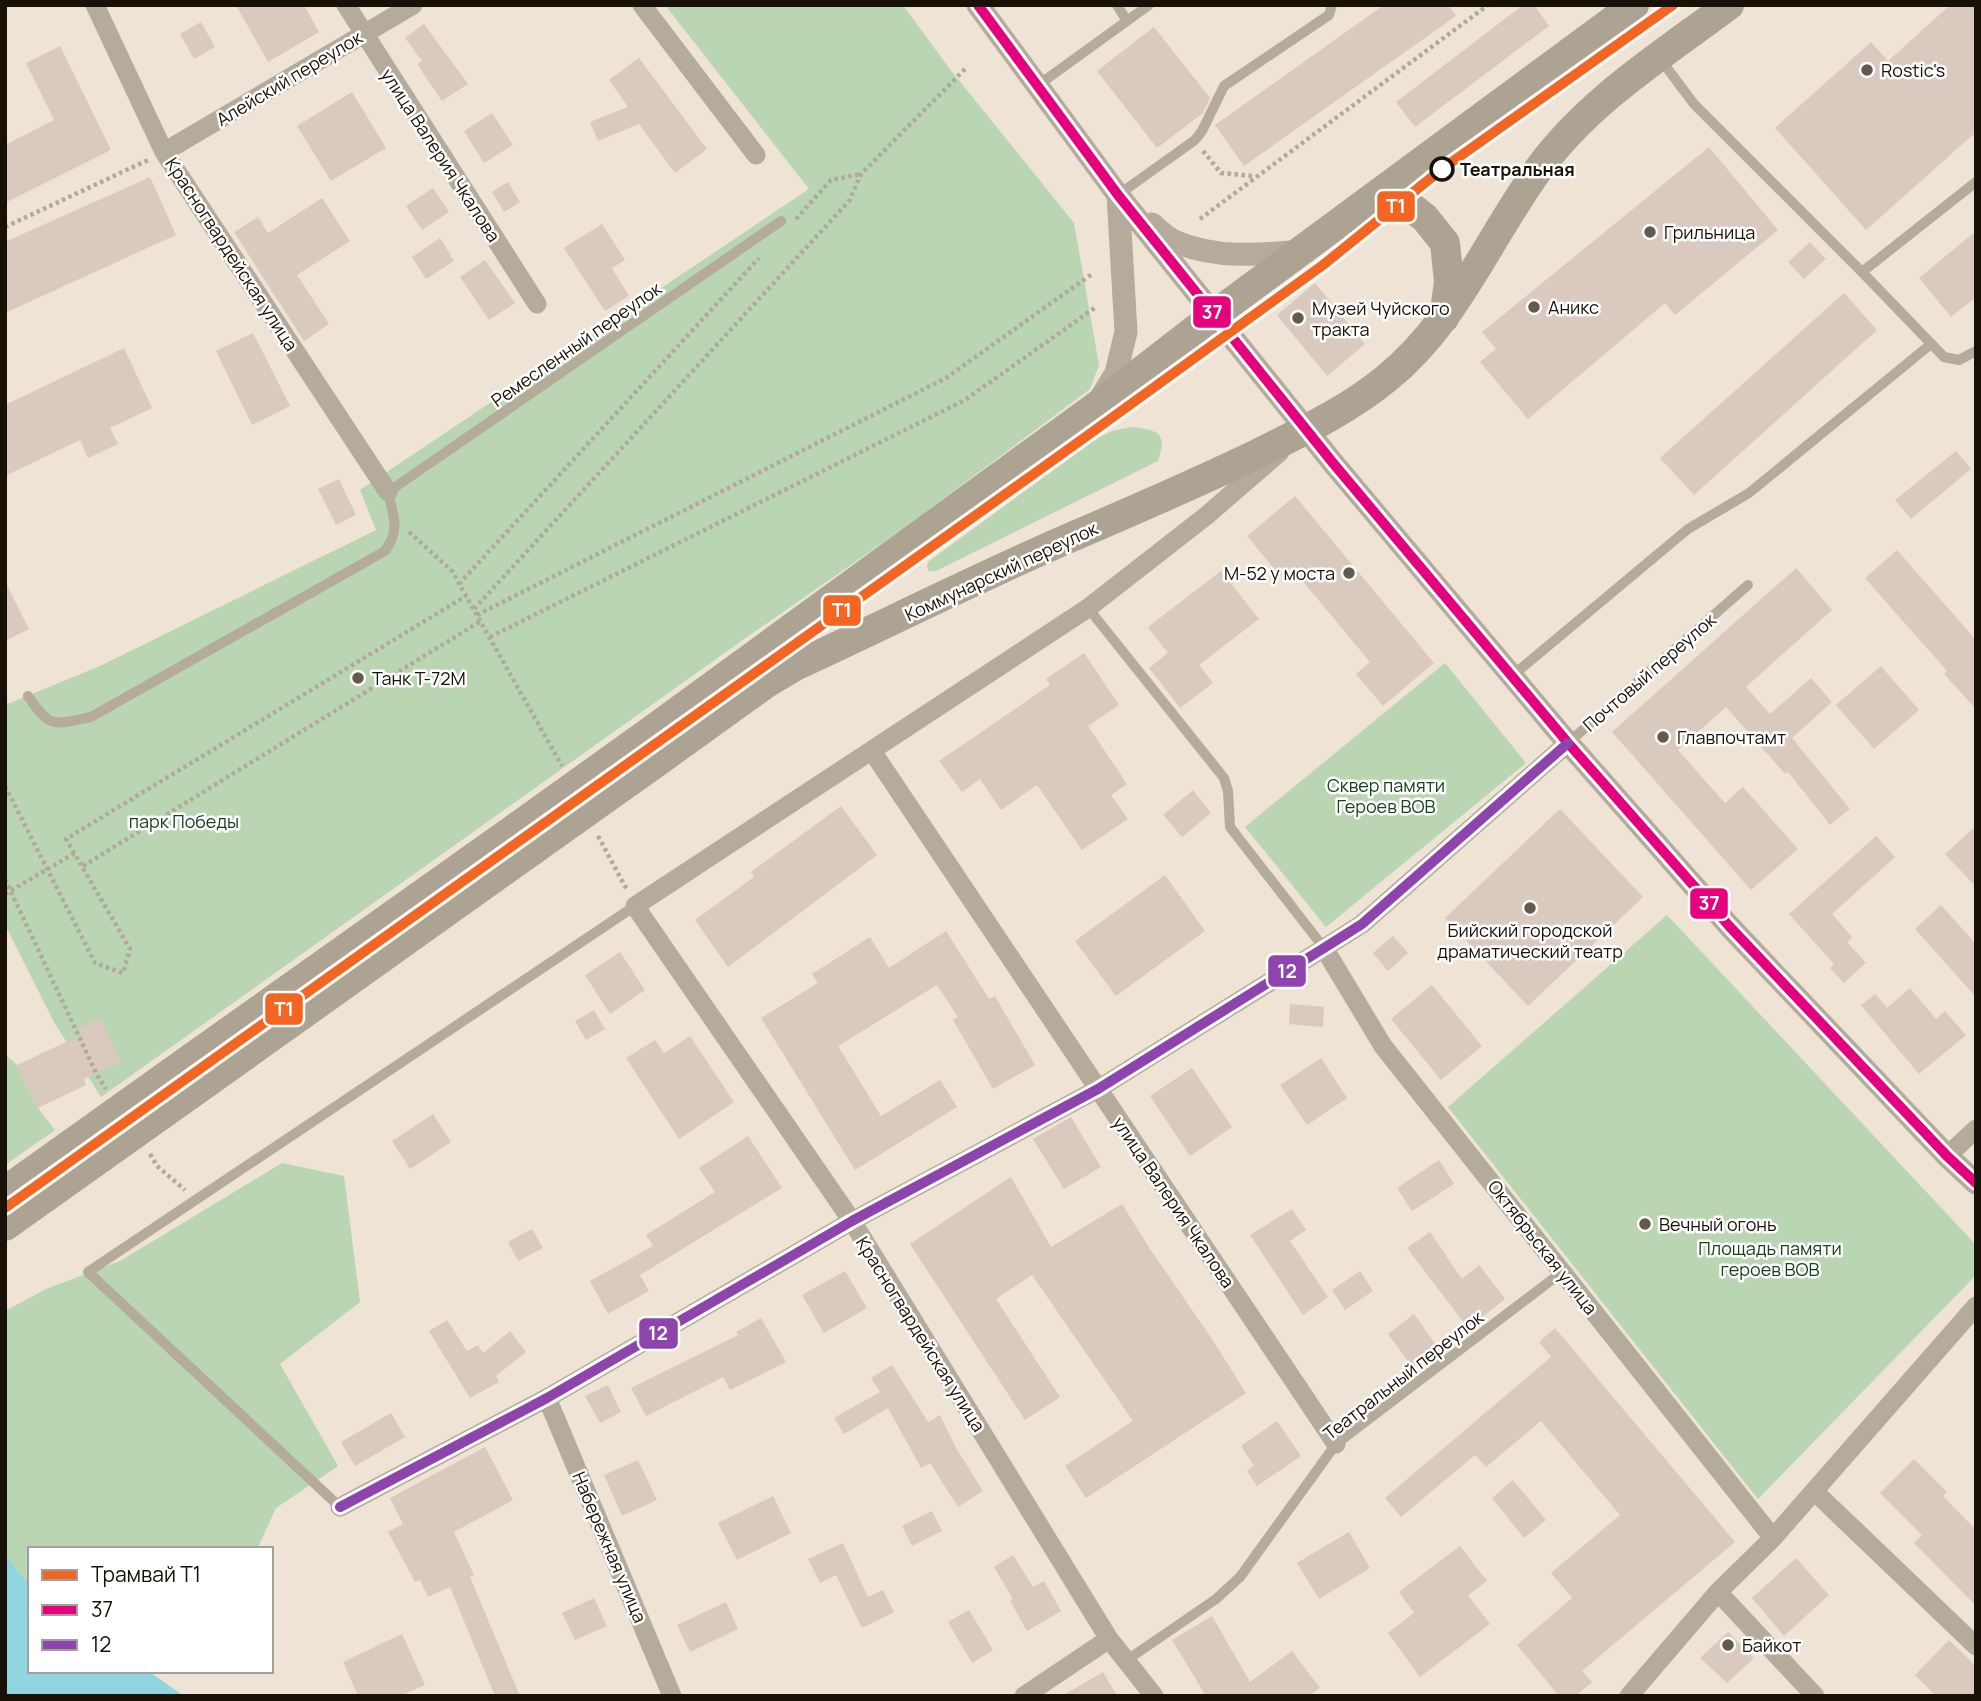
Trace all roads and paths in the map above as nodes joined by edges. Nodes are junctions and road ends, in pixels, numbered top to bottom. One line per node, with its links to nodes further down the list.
1 (95, 5): 18 (street, Красногвардейская улица)
2 (346, 5): 13 (street, улица Валерия Чкалова)
3 (413, 5): 13 (street, Алейский переулок)
4 (642, 5): 19 (street)
5 (978, 5): 16 (street)
6 (1117, 5): 12 (lane)
7 (1149, 5): 12 (lane)
8 (1332, 5): 17 (lane)
9 (1488, 5): 21 (path)
10 (1634, 5): 24 (main road, Коммунарский переулок)
11 (1729, 5): 14 (main road, Коммунарский переулок)
12 (1127, 21): 16 (lane)
13 (364, 34): 18 (street, Алейский переулок); 33 (street, улица Валерия Чкалова)
14 (1658, 57): 31 (lane); 36 (main road, Коммунарский переулок)
15 (965, 69): 20 (path)
16 (1037, 86): 23 (street)
17 (1195, 140): 21 (path); 23 (lane)
18 (164, 152): 28 (path); 41 (street, Красногвардейская улица)
19 (756, 155)
20 (862, 174): 27 (path); 46 (path)
21 (1254, 177): 25 (path)
22 (1976, 182): 31 (lane)
23 (1118, 195): 30 (street); 35 (street); 39 (street)
24 (1372, 199): 30 (main road, Коммунарский переулок); 36 (main road)
25 (1200, 219)
26 (781, 221): 41 (lane, Ремесленный переулок)
27 (794, 221)
28 (5, 227)
29 (766, 251): 42 (path)
30 (1301, 251): 35 (main road, Коммунарский переулок)
31 (1862, 272): 37 (lane)
32 (1092, 274): 47 (path)
33 (537, 304)
34 (1096, 307): 49 (path)
35 (1214, 315): 39 (main road, Коммунарский переулок); 40 (street)
36 (1444, 318): 40 (main road, Коммунарский переулок)
37 (1931, 344): 38 (lane); 50 (lane)
38 (1976, 351)
39 (1094, 408): 55 (main road, Коммунарский переулок)
40 (1306, 430): 45 (street); 50 (street); 55 (main road, Коммунарский переулок)
41 (388, 492): 42 (path); 51 (lane)
42 (459, 584): 44 (path)
43 (1748, 585): 53 (lane, Почтовый переулок)
44 (466, 596): 46 (path); 57 (path)
45 (1088, 608): 54 (street); 63 (lane)
46 (474, 609): 47 (path)
47 (477, 615): 48 (path)
48 (481, 621): 49 (path); 58 (path)
49 (490, 637): 52 (path)
50 (1511, 676): 53 (street)
51 (28, 696)
52 (535, 716)
53 (1567, 743): 63 (street, Почтовый переулок); 68 (street)
54 (872, 751): 62 (street); 66 (street, улица Валерия Чкалова)
55 (645, 752): 64 (main road, Коммунарский переулок, bridge)
56 (5, 786): 59 (path)
57 (75, 853): 58 (path); 59 (path)
58 (83, 866): 59 (path)
59 (47, 870): 61 (path)
60 (5, 879): 61 (path)
61 (8, 892): 65 (path)
62 (635, 906): 71 (street, Красногвардейская улица); 78 (lane)
63 (1324, 948): 66 (street, Почтовый переулок); 73 (street, Октябрьская улица)
64 (201, 1069): 70 (main road, bridge); 72 (main road, bridge)
65 (97, 1075)
66 (1098, 1089): 71 (street, Почтовый переулок); 76 (street, улица Валерия Чкалова)
67 (1976, 1129): 68 (street)
68 (1947, 1156): 69 (street)
69 (1976, 1183)
70 (5, 1191)
71 (852, 1221): 75 (street, Почтовый переулок); 81 (street, Красногвардейская улица)
72 (5, 1226)
73 (1562, 1272): 76 (lane, Театральный переулок); 79 (street, Октябрьская улица)
74 (1976, 1306): 77 (street)
75 (547, 1398): 78 (street, Почтовый переулок); 84 (street, Набережная улица)
76 (1336, 1444): 83 (lane, Театральный переулок)
77 (1814, 1491): 79 (street); 82 (street)
78 (340, 1507)
79 (1773, 1538): 80 (street)
80 (1718, 1592): 87 (street); 88 (street)
81 (1109, 1639): 83 (street, Красногвардейская улица); 85 (street)
82 (1976, 1646)
83 (1127, 1660): 86 (street, Красногвардейская улица)
84 (672, 1696)
85 (1024, 1696)
86 (1154, 1696)
87 (1629, 1696)
88 (1815, 1696)

